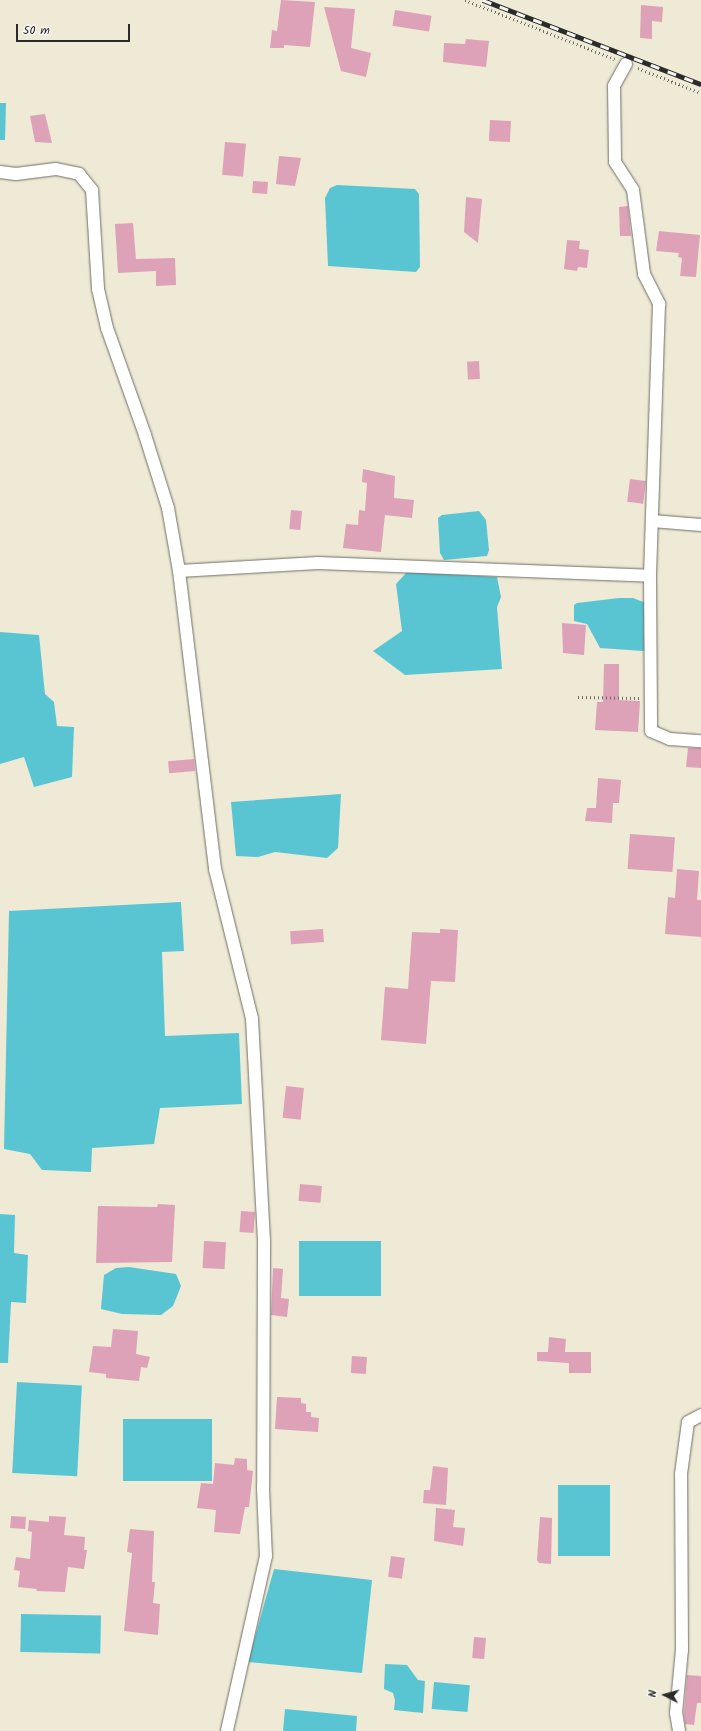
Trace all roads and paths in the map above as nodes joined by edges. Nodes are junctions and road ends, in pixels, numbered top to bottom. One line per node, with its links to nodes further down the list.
1 (465, 0): 2 (path)
2 (626, 64): 3 (path); 5 (street)
3 (701, 93)
4 (0, 172): 7 (street)
5 (652, 521): 6 (street); 8 (street)
6 (701, 525)
7 (179, 571): 8 (street); 13 (street)
8 (650, 576): 10 (street)
9 (578, 697): 10 (path)
10 (651, 698): 11 (street)
11 (701, 741)
12 (701, 1415): 14 (street)
13 (227, 1731)
14 (679, 1731)

